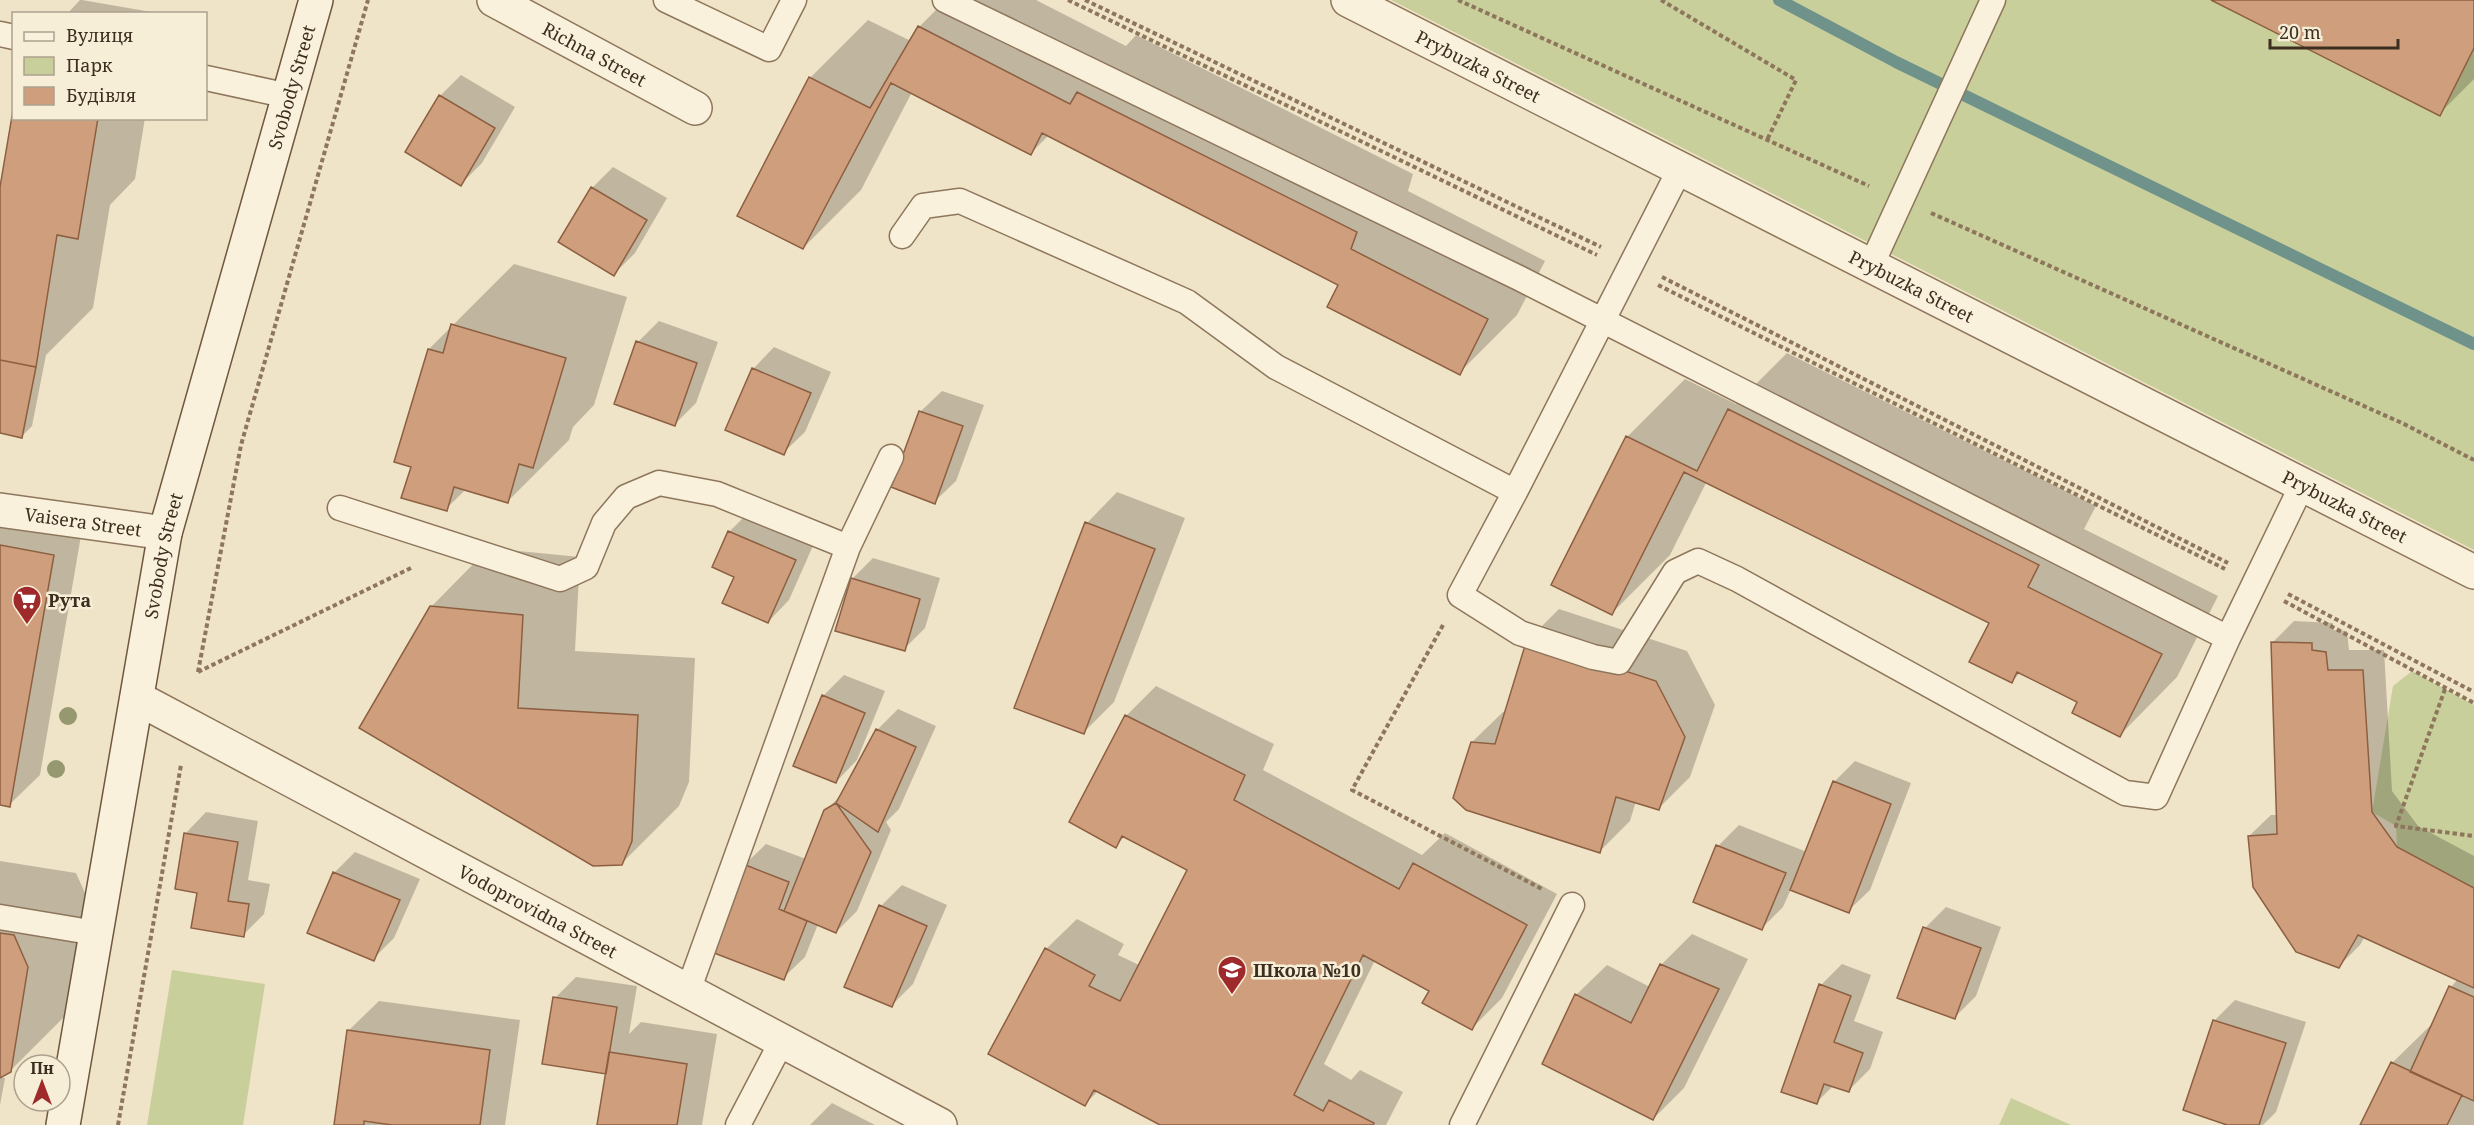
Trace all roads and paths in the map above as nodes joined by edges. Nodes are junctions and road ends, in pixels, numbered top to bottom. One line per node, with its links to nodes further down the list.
1 (316, 0): 14 (street, Svobody Street)
2 (368, 0): 30 (path)
3 (494, 0): 15 (street, Richna Street)
4 (666, 0): 5 (lane)
5 (794, 0)
6 (945, 0): 22 (lane)
7 (1068, 0): 20 (path)
8 (1085, 0): 20 (path)
9 (1348, 0): 17 (street, Prybuzka Street)
10 (1458, 0): 16 (path)
11 (1661, 0): 16 (path)
12 (1993, 0): 18 (lane)
13 (207, 78): 14 (lane)
14 (289, 96): 29 (street, Svobody Street)
15 (695, 108)
16 (1767, 140): 18 (path)
17 (1680, 169): 20 (lane); 21 (street, Prybuzka Street)
18 (1902, 201): 21 (lane); 24 (path)
19 (902, 236): 26 (lane)
20 (1630, 266): 22 (lane); 33 (path); 33 (path)
21 (1871, 266): 25 (street, Prybuzka Street)
22 (1601, 320): 26 (lane); 35 (lane)
23 (891, 457): 31 (lane)
24 (2474, 460)
25 (2302, 484): 32 (street, Prybuzka Street); 33 (lane)
26 (1515, 492): 35 (lane)
27 (340, 508): 30 (lane)
28 (0, 510): 29 (street, Vaisera Street)
29 (165, 533): 38 (street, Svobody Street)
30 (457, 546): 31 (lane)
31 (848, 547): 45 (lane)
32 (2474, 572)
33 (2255, 581): 35 (lane); 36 (path); 37 (path)
34 (1442, 628): 42 (path)
35 (2228, 638)
36 (2445, 689): 39 (path); 41 (path)
37 (2474, 692)
38 (137, 698): 44 (street, Svobody Street); 45 (street, Vodoprovidna Street)
39 (2474, 703)
40 (182, 756): 48 (path)
41 (2474, 836)
42 (1572, 905): 51 (lane)
43 (0, 917): 44 (lane)
44 (96, 933): 47 (street, Svobody Street)
45 (688, 991): 46 (street, Vodoprovidna Street)
46 (782, 1041): 49 (lane); 50 (street, Vodoprovidna Street)
47 (63, 1125)
48 (118, 1125)
49 (738, 1125)
50 (940, 1125)
51 (1462, 1125)

